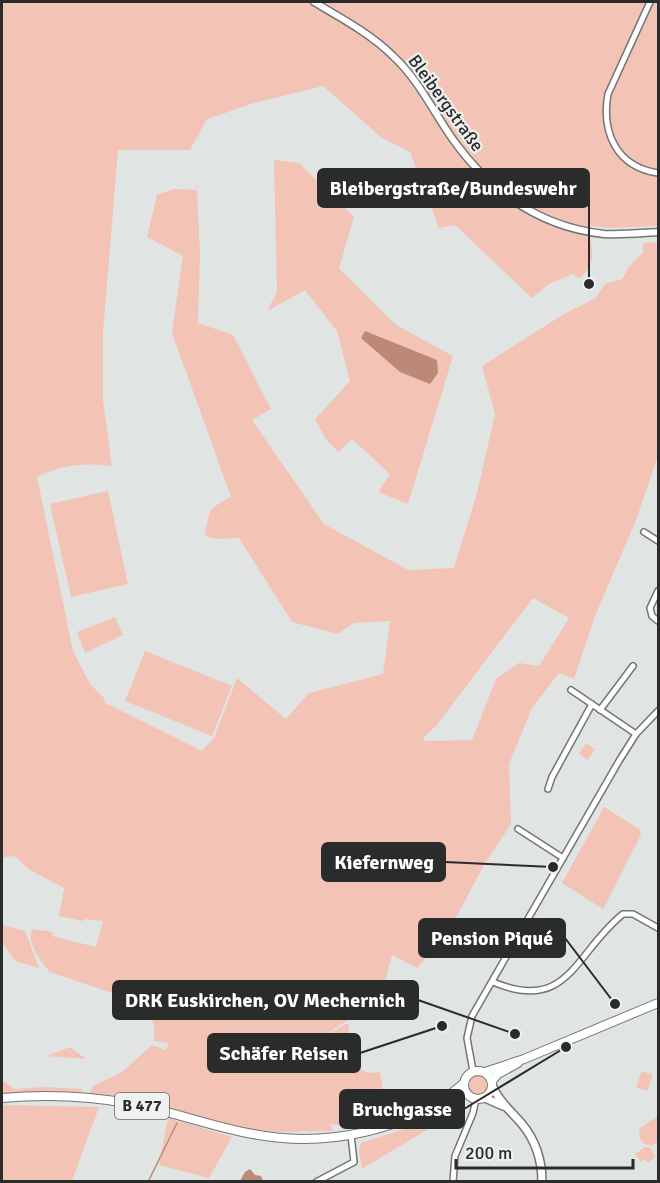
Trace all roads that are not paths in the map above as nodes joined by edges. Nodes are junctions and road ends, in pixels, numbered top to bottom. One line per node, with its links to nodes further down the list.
1 (314, 2): 4 (street, Bleibergstraße)
2 (650, 2): 3 (street)
3 (658, 174)
4 (658, 232)
5 (644, 532): 6 (street)
6 (658, 541)
7 (658, 591): 8 (street)
8 (658, 621)
9 (633, 666): 12 (street)
10 (571, 690): 11 (street)
11 (592, 704): 12 (street); 17 (street)
12 (600, 710): 16 (street)
13 (658, 711): 14 (street)
14 (651, 719): 15 (street); 16 (street)
15 (658, 722)
16 (636, 734): 19 (street)
17 (548, 789)
18 (518, 829): 19 (street)
19 (563, 858): 21 (street)
20 (658, 928): 21 (street)
21 (493, 982): 24 (street)
22 (658, 1003): 23 (main road)
23 (524, 1059): 25 (main road); 27 (main road)
24 (473, 1071): 25 (main road); 26 (main road, B 477)
25 (485, 1072): 27 (main road)
26 (464, 1083): 28 (main road); 31 (main road, B 477)
27 (492, 1084): 30 (main road); 32 (main road)
28 (472, 1097): 30 (main road, B 477); 31 (main road, B 477); 35 (street)
29 (2, 1098): 33 (main road, B 477)
30 (485, 1098): 32 (main road)
31 (438, 1102): 33 (main road, B 477)
32 (510, 1111): 36 (main road)
33 (351, 1135): 34 (street)
34 (316, 1182)
35 (453, 1182)
36 (542, 1182)

